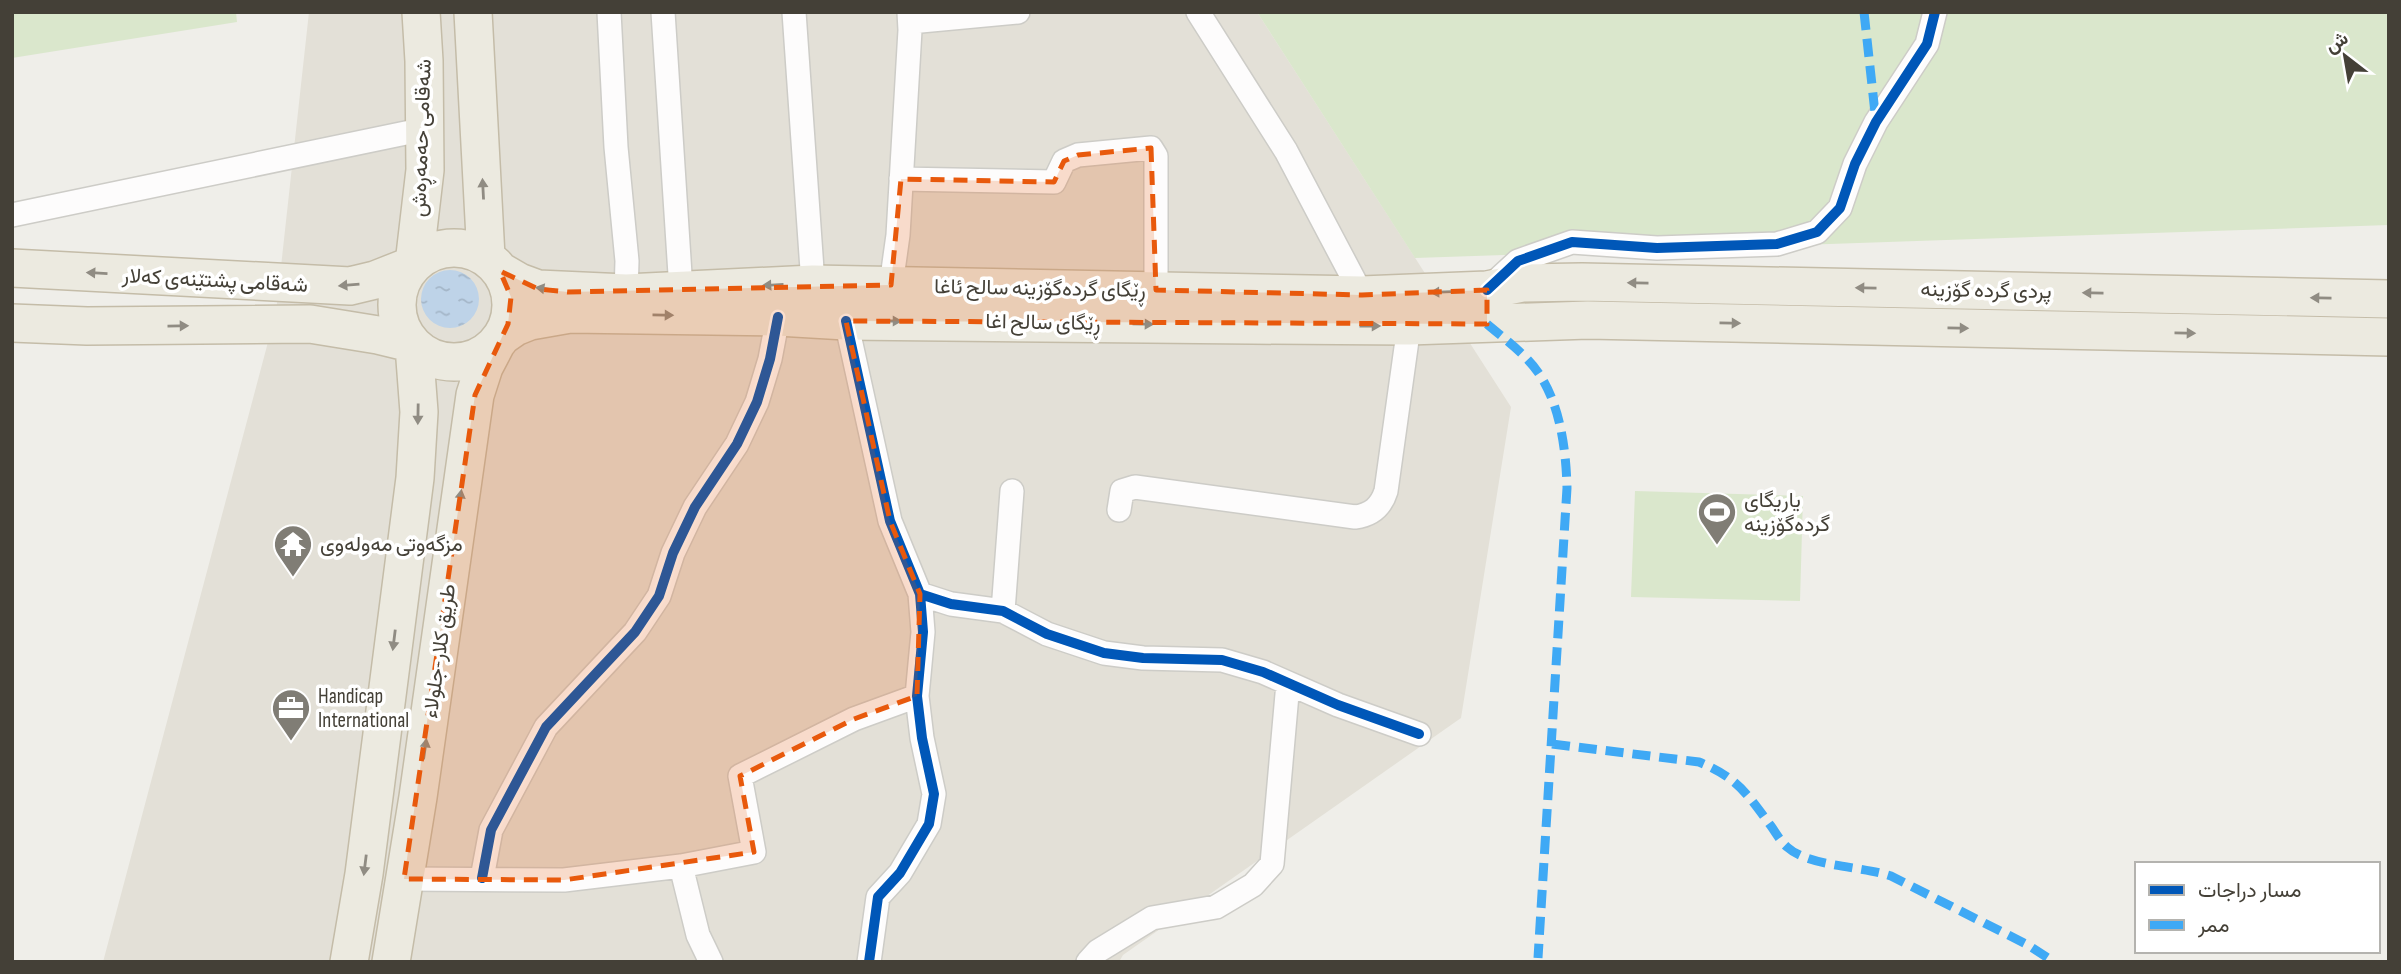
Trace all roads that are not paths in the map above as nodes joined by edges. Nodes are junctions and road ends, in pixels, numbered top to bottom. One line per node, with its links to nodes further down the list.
1 (421, 12): 10 (highway, شەقامی حەمەڕەش)
2 (473, 12): 14 (highway, one-way to 2)
3 (609, 12): 21 (street)
4 (663, 12): 19 (street)
5 (794, 12): 17 (street)
6 (1018, 12): 9 (street)
7 (1198, 12): 22 (street)
8 (1935, 12): 24 (street)
9 (909, 17): 11 (street)
10 (425, 129): 12 (street); 13 (highway, شەقامی حەمەڕەش)
11 (901, 179): 18 (street); 20 (street)
12 (12, 215)
13 (413, 264): 14 (highway); 15 (highway, شەقامی پشتێنەی کەلار, one-way to 15); 31 (highway)
14 (493, 264): 21 (highway, ڕێگای گردەگۆزینە سالح ئاغا, one-way to 14); 30 (highway)
15 (12, 268)
16 (1582, 282): 23 (highway, پردی گردە گۆزینە, one-way to 16); 24 (highway, ڕێگای گردەگۆزینە سالح ئاغا)
17 (813, 284): 18 (highway, ڕێگای گردەگۆزینە سالح ئاغا); 19 (highway, ڕێگای گردەگۆزینە سالح ئاغا, one-way to 19)
18 (891, 285): 20 (highway, ڕێگای گردەگۆزینە سالح ئاغا)
19 (681, 290): 21 (highway, ڕێگای گردەگۆزینە سالح ئاغا)
20 (1156, 290): 22 (highway, ڕێگای گردەگۆزینە سالح ئاغا)
21 (626, 293)
22 (1362, 295): 24 (highway, ڕێگای گردەگۆزینە سالح ئاغا, one-way to 22)
23 (2389, 299)
24 (1487, 307): 28 (highway, ڕێگای سالح اغا); 29 (highway, ڕێگای سالح اغا, one-way to 29)
25 (778, 317): 26 (highway, ڕێگای سالح اغا); 30 (highway, ڕێگای سالح اغا, one-way to 25); 42 (street)
26 (846, 321): 28 (highway, ڕێگای سالح اغا, one-way to 28); 34 (street)
27 (12, 323): 31 (highway, شەقامی پشتێنەی کەلار, one-way to 31)
28 (1409, 326): 33 (street)
29 (2389, 337)
30 (499, 340): 31 (highway); 39 (highway, طريق كلار-جلولاء, one-way to 30)
31 (413, 344): 40 (highway, one-way to 40)
32 (1012, 491): 35 (street)
33 (1119, 510)
34 (920, 594): 35 (street); 37 (street)
35 (1003, 611): 36 (street)
36 (1288, 683): 38 (street); 48 (street)
37 (917, 696): 41 (street); 47 (street)
38 (1419, 734)
39 (418, 797): 40 (highway); 43 (highway, طريق كلار-جلولاء)
40 (373, 798): 44 (highway, one-way to 44)
41 (681, 866): 42 (street); 46 (street)
42 (482, 878): 43 (street)
43 (404, 879): 45 (highway, طريق كلار-جلولاء)
44 (349, 962)
45 (391, 962)
46 (711, 962)
47 (869, 962)
48 (1088, 962)

